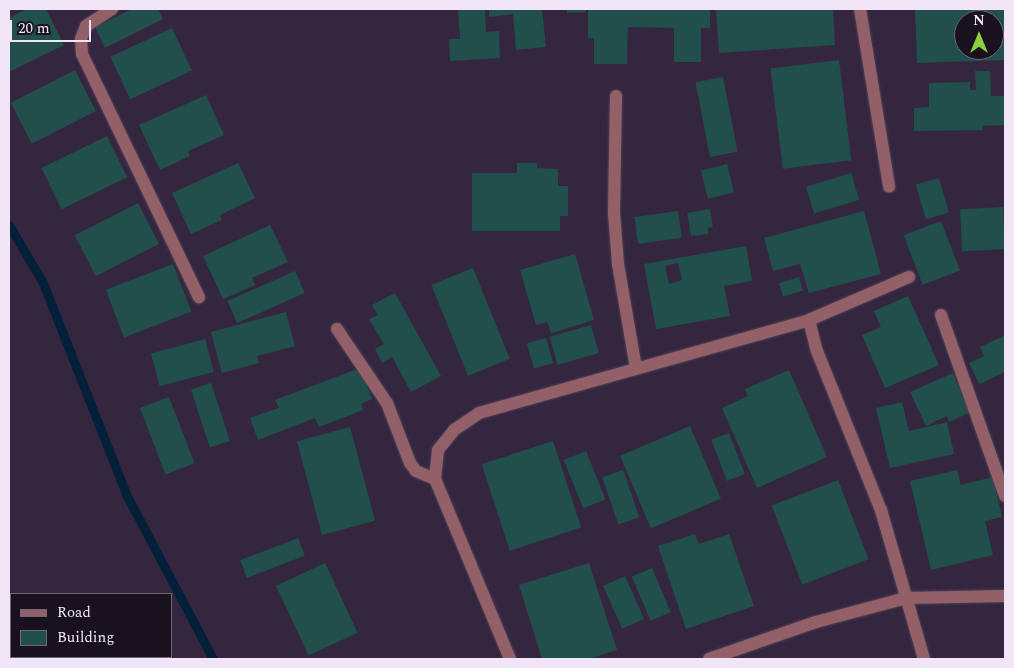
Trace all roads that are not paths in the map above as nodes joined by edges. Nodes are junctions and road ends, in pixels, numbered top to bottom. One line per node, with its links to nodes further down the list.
1 (112, 9): 6 (street)
2 (860, 9): 4 (street)
3 (616, 96): 10 (street)
4 (889, 187)
5 (909, 277): 8 (street)
6 (199, 297)
7 (941, 315): 12 (street)
8 (809, 320): 10 (street); 14 (street)
9 (337, 330): 11 (street)
10 (636, 368): 11 (street)
11 (435, 479): 15 (street)
12 (1005, 496)
13 (1005, 596): 14 (street)
14 (906, 598): 16 (street); 17 (street)
15 (510, 659)
16 (709, 659)
17 (924, 659)

